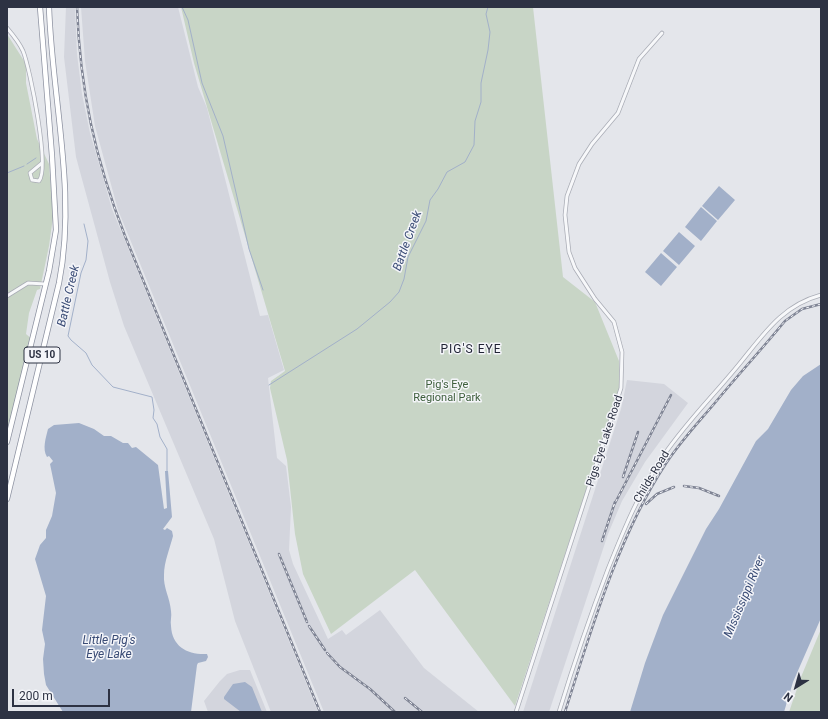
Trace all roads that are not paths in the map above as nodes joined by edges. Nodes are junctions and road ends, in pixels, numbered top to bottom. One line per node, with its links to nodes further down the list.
1 (40, 7): 6 (highway, US 10)
2 (49, 7): 10 (highway, US 10)
3 (7, 28): 5 (street)
4 (662, 33): 11 (street, Pigs Eye Lake Road)
5 (42, 163): 5 (street)
6 (45, 284): 8 (street); 9 (highway, US 10)
7 (821, 295): 12 (street, Childs Road)
8 (7, 296)
9 (7, 442)
10 (7, 499)
11 (516, 712)
12 (559, 712)

